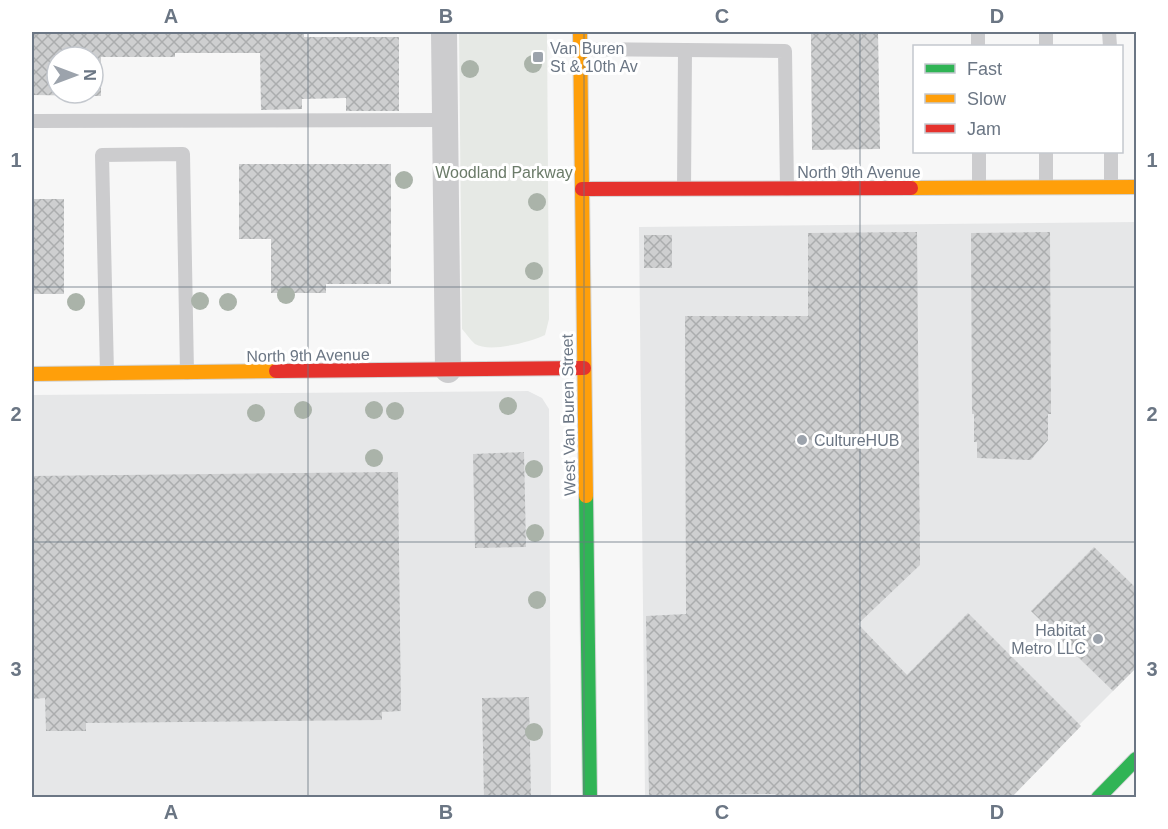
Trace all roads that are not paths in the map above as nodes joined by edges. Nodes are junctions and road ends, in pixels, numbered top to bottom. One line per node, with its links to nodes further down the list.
1 (444, 32): 5 (street)
2 (580, 32): 3 (street, West Van Buren Street)
3 (580, 50): 4 (lane); 14 (street, West Van Buren Street)
4 (685, 51): 15 (lane); 16 (lane)
5 (445, 120): 6 (lane); 18 (street)
6 (32, 121)
7 (979, 153): 13 (lane)
8 (1046, 153): 10 (lane)
9 (1111, 153): 11 (lane)
10 (1046, 187): 11 (street, North 9th Avenue); 13 (street, North 9th Avenue)
11 (1111, 187): 12 (street, North 9th Avenue)
12 (1137, 187)
13 (979, 188): 16 (street, North 9th Avenue)
14 (582, 189): 15 (street, North 9th Avenue); 17 (street, West Van Buren Street)
15 (684, 189): 16 (street, North 9th Avenue)
16 (787, 189)
17 (584, 368): 18 (street, North 9th Avenue); 23 (street, West Van Buren Street)
18 (448, 370): 20 (street, North 9th Avenue)
19 (107, 373): 20 (street, North 9th Avenue); 20 (lane); 21 (street, North 9th Avenue)
20 (188, 373)
21 (32, 374)
22 (1137, 759): 24 (street)
23 (590, 798)
24 (1098, 798)

